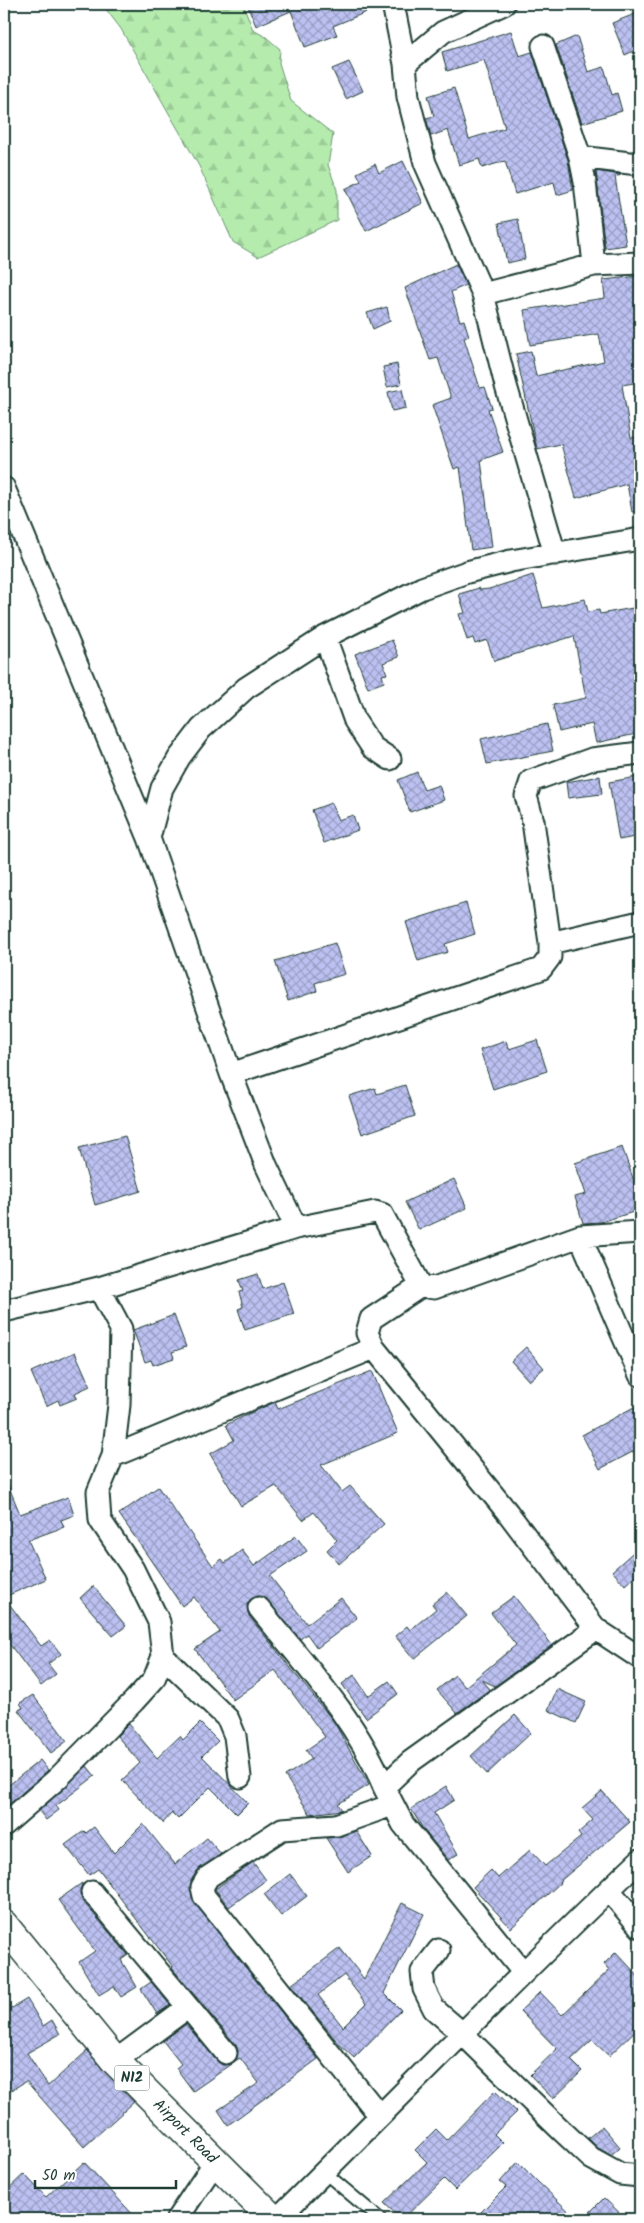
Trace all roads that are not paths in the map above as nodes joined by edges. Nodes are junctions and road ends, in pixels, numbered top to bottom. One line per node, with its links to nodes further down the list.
1 (393, 4): 4 (street)
2 (504, 4): 4 (street)
3 (543, 46): 5 (street)
4 (405, 64): 9 (street)
5 (580, 157): 6 (street); 8 (street)
6 (639, 166)
7 (640, 263): 8 (street)
8 (594, 265): 9 (street)
9 (483, 294): 12 (street)
10 (4, 488): 16 (street)
11 (640, 539): 12 (street)
12 (555, 554): 13 (street)
13 (325, 637): 15 (street); 16 (street)
14 (640, 753): 18 (street)
15 (390, 759)
16 (149, 838): 19 (street)
17 (640, 922): 18 (street)
18 (550, 943): 19 (street)
19 (231, 1074): 20 (street)
20 (296, 1228): 23 (street); 24 (street)
21 (640, 1232): 22 (street)
22 (580, 1236): 23 (street); 27 (street)
23 (421, 1286): 26 (street)
24 (99, 1288): 25 (street); 29 (street)
25 (4, 1312)
26 (374, 1348): 29 (street); 31 (street)
27 (635, 1351): 28 (street)
28 (640, 1375)
29 (113, 1456): 32 (street)
30 (259, 1608): 35 (street)
31 (596, 1630): 33 (street); 35 (street)
32 (163, 1656): 34 (street); 36 (street)
33 (640, 1658)
34 (240, 1777)
35 (388, 1796): 43 (street); 48 (street)
36 (4, 1824)
37 (640, 1860): 38 (street)
38 (609, 1890): 41 (street); 43 (street)
39 (92, 1892): 44 (street)
40 (4, 1925): 47 (highway, Airport Road / N12)
41 (640, 1927)
42 (439, 1950): 45 (street)
43 (523, 1972): 45 (street)
44 (188, 2007): 46 (street); 47 (street)
45 (463, 2034): 48 (street); 51 (street)
46 (226, 2053)
47 (115, 2061): 49 (highway, Airport Road / N12)
48 (380, 2116): 50 (street)
49 (215, 2162): 52 (street); 53 (highway, Airport Road / N12)
50 (324, 2172): 54 (street); 55 (lane)
51 (640, 2176)
52 (177, 2219)
53 (273, 2219)
54 (277, 2219)
55 (380, 2219)

